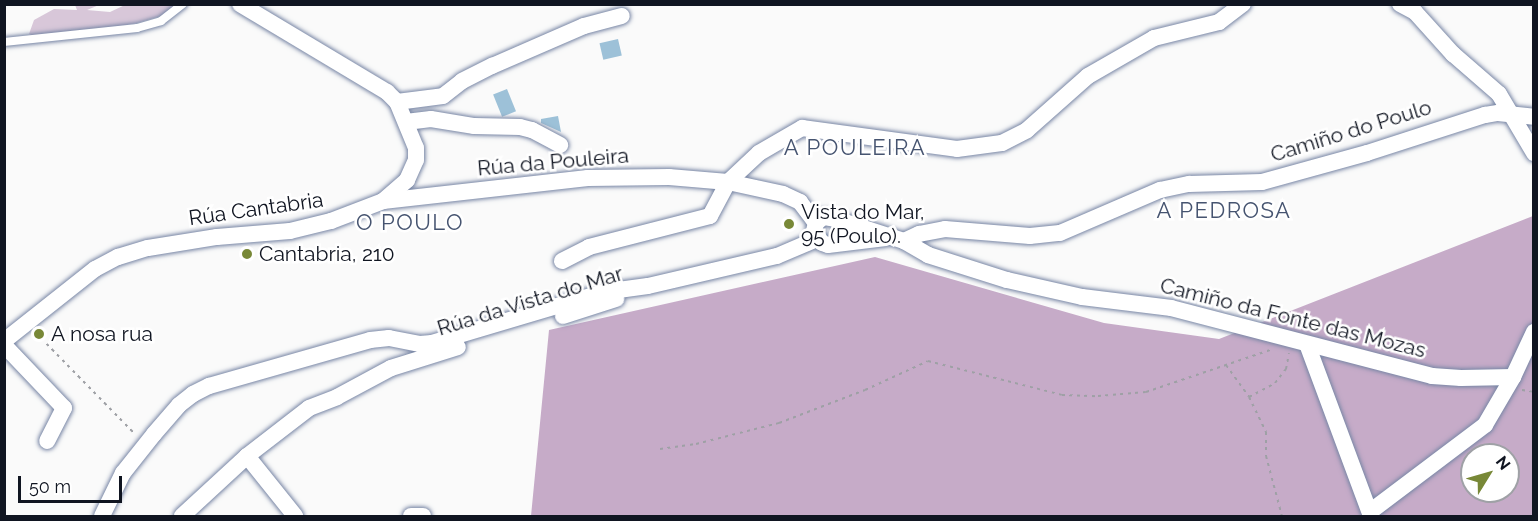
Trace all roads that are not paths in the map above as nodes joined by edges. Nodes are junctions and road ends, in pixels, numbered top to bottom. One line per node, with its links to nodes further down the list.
1 (183, 4): 6 (lane)
2 (240, 4): 7 (street, Rúa Cantabria)
3 (1243, 4): 13 (street)
4 (1400, 4): 8 (street)
5 (622, 16): 7 (street)
6 (4, 42)
7 (397, 102): 10 (street, Rúa Cantabria)
8 (1513, 113): 9 (street, Camiño do Poulo); 12 (street); 17 (street, Camiño do Poulo)
9 (1533, 117)
10 (405, 122): 11 (street); 14 (street, Rúa Cantabria)
11 (560, 146)
12 (1533, 153)
13 (728, 182): 14 (street, Rúa da Pouleira); 16 (street, Rúa da Pouleira); 19 (street)
14 (383, 201): 23 (street, Rúa Cantabria)
15 (836, 219): 16 (street); 17 (street, Camiño da Fonte das Mozas); 18 (street)
16 (816, 231): 18 (street); 20 (street, Rúa da Vista do Mar)
17 (898, 240): 18 (street); 24 (street, Camiño da Fonte das Mozas)
18 (834, 243)
19 (562, 261)
20 (648, 286): 22 (street, Rúa da Vista do Mar); 26 (street, Rúa da Vista do Mar)
21 (1533, 332): 27 (street)
22 (400, 339): 26 (street, Rúa da Vista do Mar); 31 (street, Rúa da Vista do Mar)
23 (4, 340)
24 (1300, 342): 27 (street, Camiño da Fonte das Mozas); 30 (street)
25 (4, 345): 28 (street)
26 (420, 359): 29 (street, Rúa da Vista do Mar)
27 (1513, 377): 30 (street)
28 (47, 441)
29 (247, 456): 32 (street, Rúa da Vista do Mar); 33 (street)
30 (1371, 514)
31 (102, 516)
32 (182, 516)
33 (295, 516)

